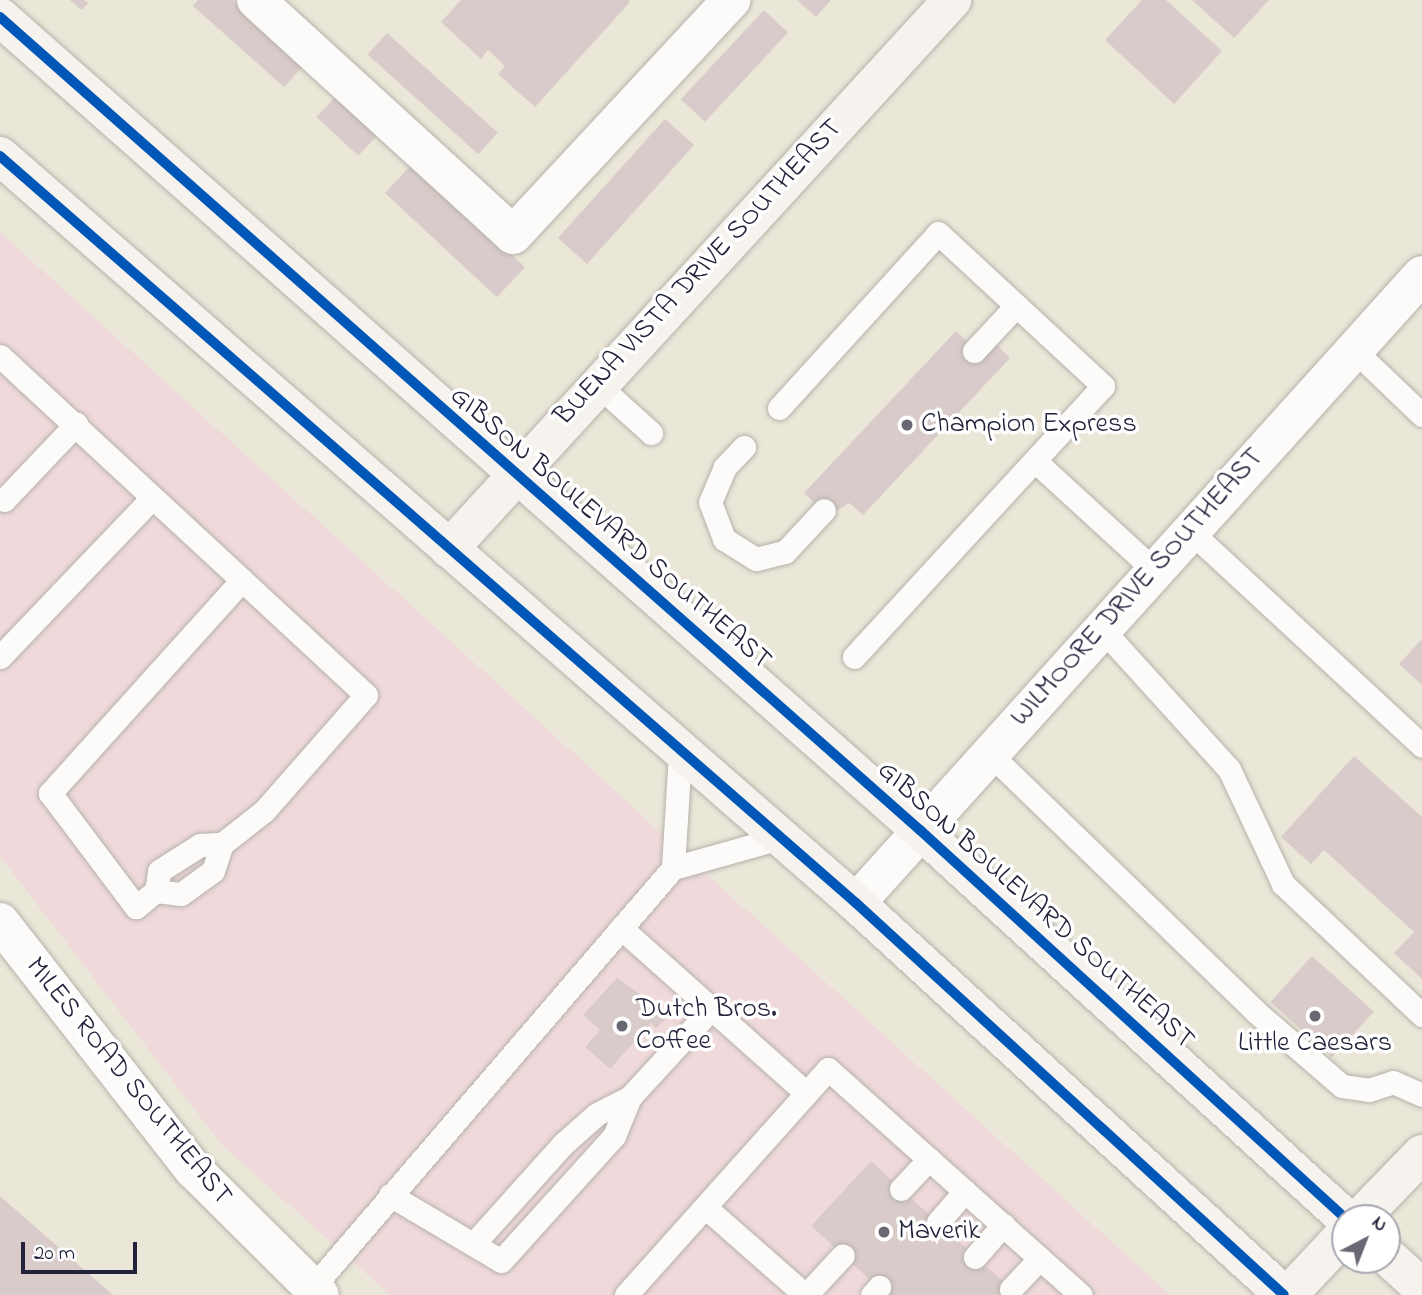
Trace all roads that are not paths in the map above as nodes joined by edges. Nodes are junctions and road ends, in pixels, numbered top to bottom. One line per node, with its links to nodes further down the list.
1 (256, 0): 2 (street)
2 (732, 0)
3 (951, 0): 11 (main road, BUENA VISTA DRIVE SOUTHEAST)
4 (0, 17): 18 (main road, GIBSON BOULEVARD SOUTHEAST)
5 (0, 156): 23 (main road)
6 (1422, 275): 8 (street, WILMOORE DRIVE SOUTHEAST)
7 (1016, 306): 9 (lane); 12 (lane); 17 (lane)
8 (1354, 349): 13 (lane); 22 (street, WILMOORE DRIVE SOUTHEAST)
9 (974, 351)
10 (0, 356): 14 (lane)
11 (597, 384): 15 (lane); 18 (main road, BUENA VISTA DRIVE SOUTHEAST)
12 (779, 408)
13 (1422, 415)
14 (76, 424): 19 (lane); 20 (lane)
15 (650, 433)
16 (744, 447): 21 (lane)
17 (1035, 461): 24 (lane); 28 (lane)
18 (512, 475): 23 (main road, BUENA VISTA DRIVE SOUTHEAST); 32 (main road, GIBSON BOULEVARD SOUTHEAST)
19 (152, 498): 25 (lane); 27 (lane)
20 (1, 500)
21 (824, 509)
22 (1189, 530): 24 (street, WILMOORE DRIVE SOUTHEAST); 29 (lane)
23 (449, 549): 31 (main road)
24 (1153, 569): 26 (street, WILMOORE DRIVE SOUTHEAST)
25 (242, 580): 25 (lane)
26 (1101, 628): 30 (street, WILMOORE DRIVE SOUTHEAST); 39 (lane)
27 (0, 657)
28 (854, 657)
29 (1422, 746)
30 (989, 753): 32 (street, WILMOORE DRIVE SOUTHEAST); 41 (lane)
31 (680, 754): 33 (main road); 34 (lane)
32 (920, 830): 35 (street, WILMOORE DRIVE SOUTHEAST); 49 (main road, GIBSON BOULEVARD SOUTHEAST)
33 (776, 839): 34 (lane); 35 (main road)
34 (673, 868): 37 (lane)
35 (856, 902): 65 (main road)
36 (0, 922): 61 (street, MILES ROAD SOUTHEAST)
37 (621, 928): 38 (lane); 47 (lane)
38 (710, 1009): 40 (lane); 42 (lane)
39 (1422, 1015)
40 (806, 1093): 44 (lane); 50 (lane)
41 (1422, 1095)
42 (630, 1097): 53 (lane); 53 (lane)
43 (1422, 1154): 48 (main road)
44 (929, 1159): 45 (lane); 46 (lane)
45 (901, 1189)
46 (965, 1191): 51 (lane); 52 (lane)
47 (390, 1195): 53 (lane); 61 (lane)
48 (1374, 1204)
49 (1331, 1205)
50 (705, 1207): 62 (lane); 63 (lane)
51 (938, 1222)
52 (1003, 1225): 56 (lane); 57 (lane)
53 (476, 1241)
54 (1331, 1248): 65 (main road)
55 (843, 1255): 63 (lane)
56 (975, 1257)
57 (1040, 1258): 60 (lane); 64 (lane)
58 (1401, 1269): 59 (main road)
59 (1422, 1288): 66 (main road)
60 (1011, 1289)
61 (316, 1291)
62 (626, 1295)
63 (805, 1295)
64 (1081, 1295)
65 (1286, 1295)
66 (1415, 1295)

